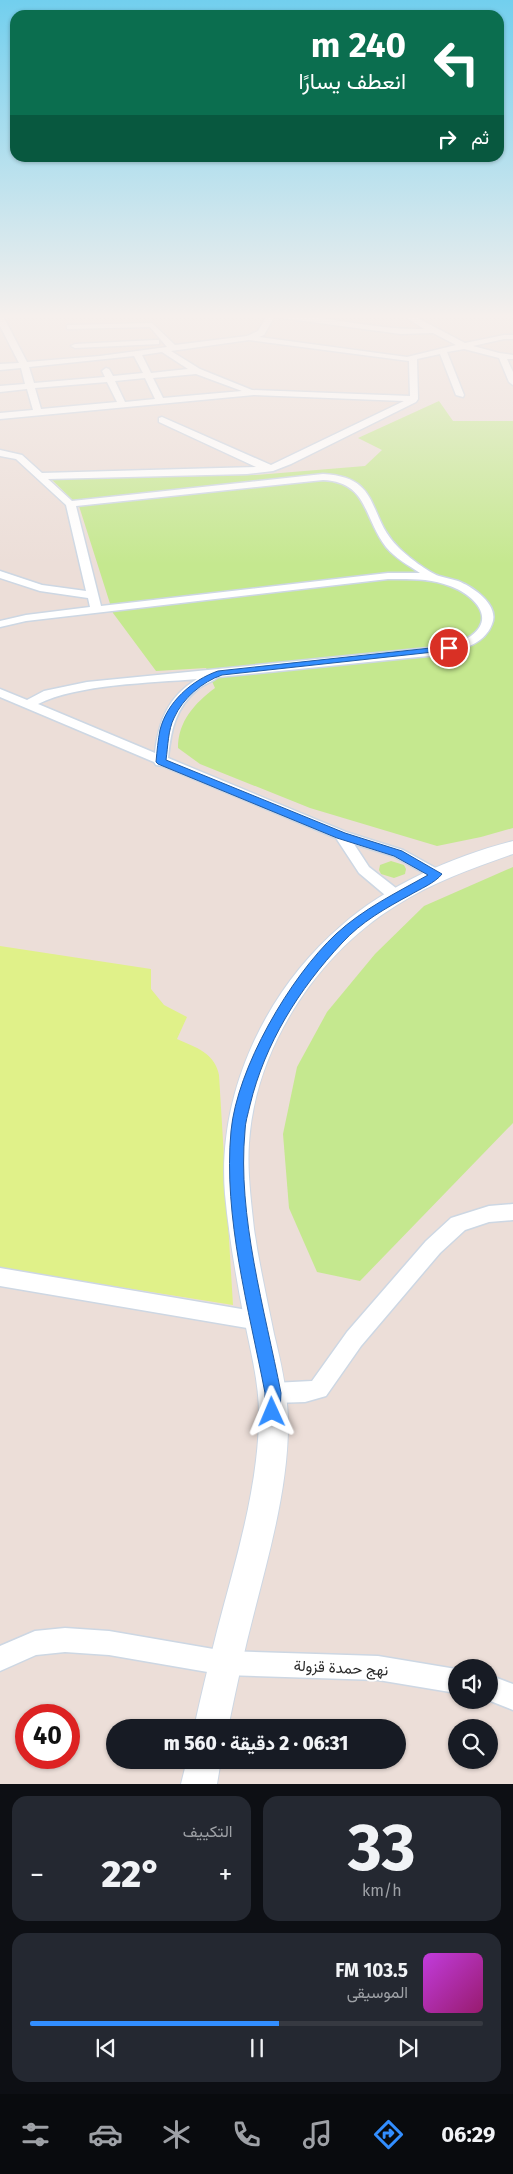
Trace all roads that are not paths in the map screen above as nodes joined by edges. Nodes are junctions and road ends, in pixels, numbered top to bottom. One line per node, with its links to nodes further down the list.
1 (34, 397): 11 (street)
2 (70, 397): 11 (street)
3 (81, 397): 10 (street)
4 (119, 397): 10 (street)
5 (158, 397): 9 (street)
6 (199, 397): 9 (street)
7 (374, 397): 8 (street)
8 (414, 399): 15 (street)
9 (160, 401): 10 (street)
10 (122, 404)
11 (38, 413): 12 (street)
12 (0, 416)
13 (162, 420): 15 (street)
14 (0, 453): 16 (street)
15 (268, 469): 16 (street)
16 (40, 476): 17 (street)
17 (70, 504): 19 (street); 20 (street)
18 (0, 574): 20 (street)
19 (434, 578): 21 (street); 23 (street)
20 (92, 595): 21 (street)
21 (96, 610): 22 (street)
22 (0, 624)
23 (221, 673): 25 (street); 26 (street)
24 (0, 693): 25 (street)
25 (26, 705): 26 (street)
26 (161, 762): 27 (street)
27 (341, 835): 29 (street); 30 (street)
28 (513, 847): 29 (street)
29 (436, 874): 30 (street)
30 (396, 896): 33 (street)
31 (513, 1212): 34 (street)
32 (0, 1278): 33 (street)
33 (259, 1321): 34 (street)
34 (273, 1393): 36 (street)
35 (0, 1660): 36 (street, نهج حمدة قزولة)
36 (225, 1664): 37 (street, نهج حمدة قزولة); 40 (street)
37 (448, 1679)
38 (498, 1691): 39 (street)
39 (513, 1697)
40 (213, 1719)
41 (202, 1769): 42 (street)
42 (199, 1784)

